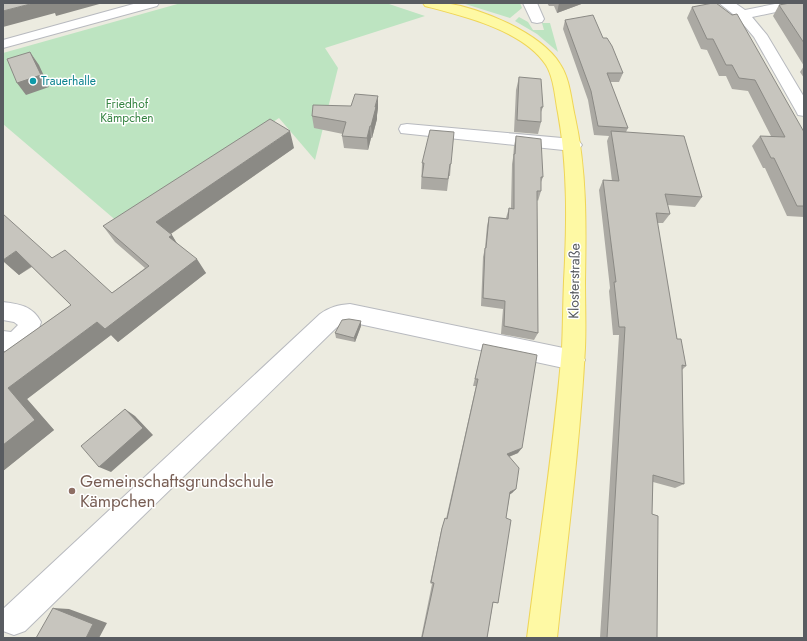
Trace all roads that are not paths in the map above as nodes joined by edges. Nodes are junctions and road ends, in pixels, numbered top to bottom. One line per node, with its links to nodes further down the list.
1 (152, 3): 9 (street)
2 (430, 3): 12 (main road, Klosterstraße)
3 (530, 3): 8 (street)
4 (726, 3): 7 (street)
5 (800, 3): 6 (street)
6 (776, 5): 7 (street)
7 (743, 15): 10 (street)
8 (537, 19)
9 (3, 44)
10 (804, 111)
11 (407, 129): 12 (street)
12 (573, 145): 15 (main road, Klosterstraße)
13 (3, 311): 14 (street)
14 (3, 341)
15 (572, 360): 16 (street); 17 (main road, Klosterstraße)
16 (14, 620)
17 (542, 638)

